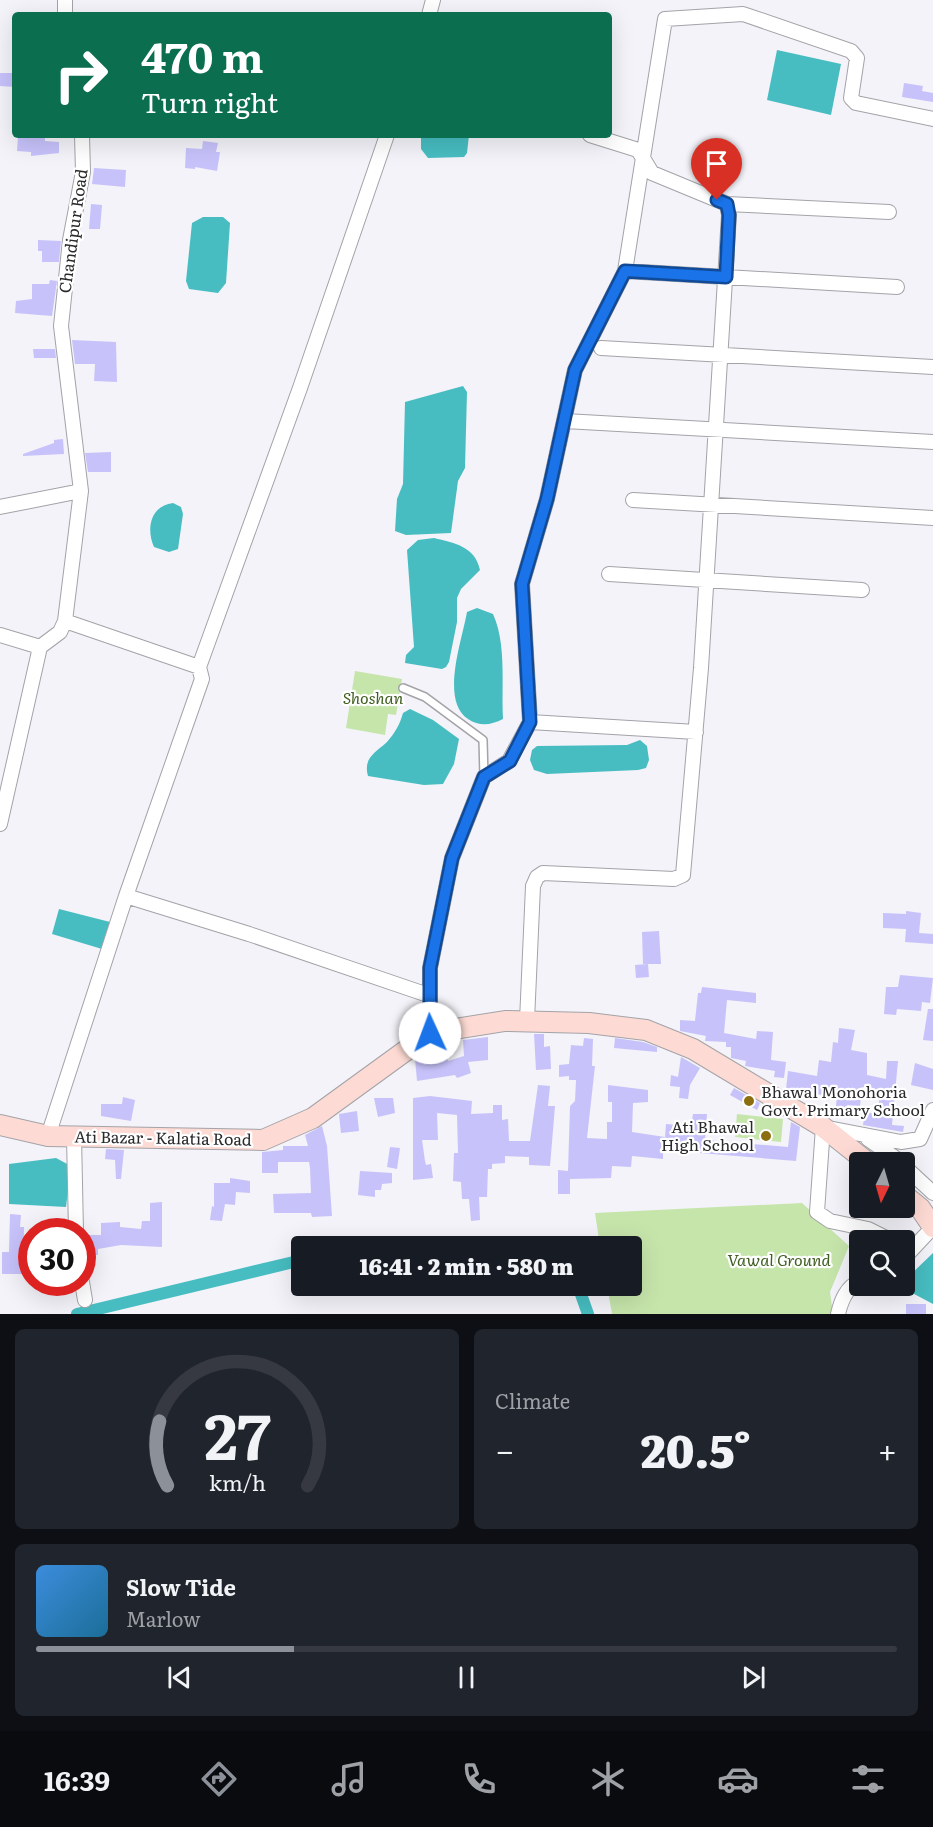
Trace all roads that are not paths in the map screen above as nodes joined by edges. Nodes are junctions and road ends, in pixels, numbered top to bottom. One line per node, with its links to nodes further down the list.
1 (933, 119): 5 (street)
2 (82, 138): 17 (street, Chandipur Road)
3 (386, 138): 28 (street)
4 (600, 138): 5 (street)
5 (645, 159): 6 (street); 8 (street)
6 (727, 204): 7 (street); 9 (street)
7 (889, 212)
8 (625, 271): 9 (street); 14 (street)
9 (726, 277): 10 (street); 12 (street)
10 (897, 287)
11 (601, 348): 12 (street)
12 (722, 353): 13 (street); 15 (street)
13 (933, 367)
14 (565, 421): 15 (street); 30 (street)
15 (716, 429): 16 (street); 19 (street)
16 (933, 442)
17 (81, 491): 20 (street); 25 (street, Chandipur Road)
18 (633, 500): 19 (street)
19 (711, 504): 21 (street); 23 (street)
20 (0, 507)
21 (933, 518)
22 (609, 574): 23 (street)
23 (706, 580): 24 (street); 31 (street)
24 (862, 590)
25 (66, 621): 27 (street); 28 (street)
26 (0, 635): 27 (street)
27 (40, 647): 33 (street)
28 (199, 667): 34 (street)
29 (404, 688): 32 (lane)
30 (530, 722): 31 (street); 32 (street)
31 (696, 732): 36 (street)
32 (484, 777): 35 (street)
33 (0, 824)
34 (126, 896): 35 (street); 41 (street)
35 (428, 995): 37 (street)
36 (527, 1021): 37 (main road, Ati Bazar - Kalatia Road); 40 (main road, Ati Bazar - Kalatia Road)
37 (430, 1033): 42 (main road, Ati Bazar - Kalatia Road)
38 (933, 1110): 43 (street)
39 (0, 1125): 41 (main road, Ati Bazar - Kalatia Road)
40 (822, 1127): 43 (street); 44 (main road, Ati Bazar - Kalatia Road); 51 (street)
41 (48, 1136): 42 (main road, Ati Bazar - Kalatia Road)
42 (74, 1136): 49 (street)
43 (862, 1136): 45 (street)
44 (854, 1152)
45 (887, 1152)
46 (915, 1176): 47 (street)
47 (933, 1193)
48 (915, 1205): 50 (main road)
49 (76, 1218)
50 (933, 1227): 52 (street)
51 (870, 1230)
52 (915, 1245)
53 (849, 1289): 56 (street)
54 (84, 1296): 55 (street)
55 (85, 1300)
56 (838, 1314)

